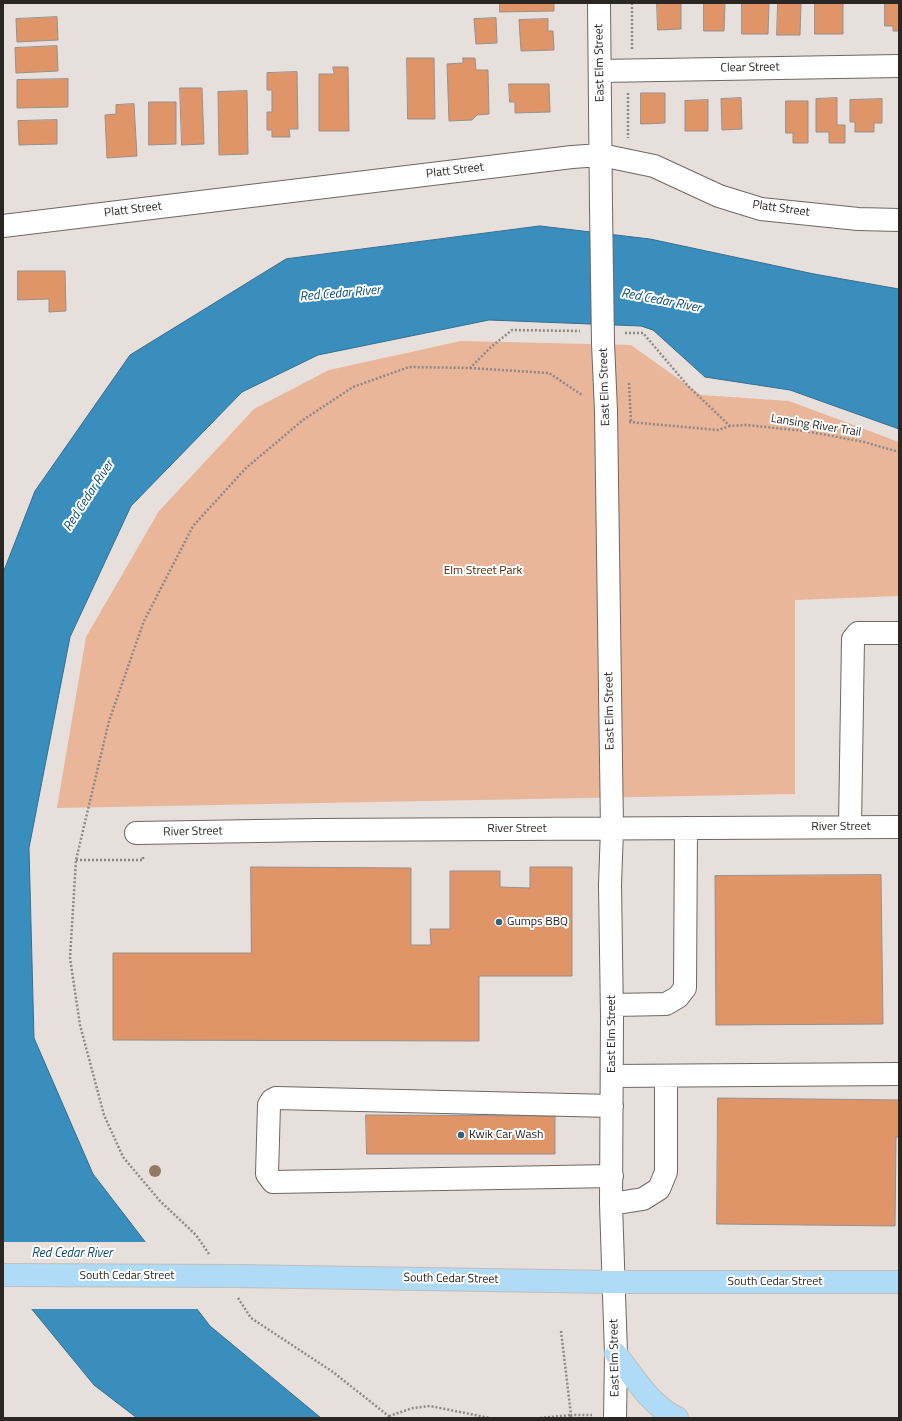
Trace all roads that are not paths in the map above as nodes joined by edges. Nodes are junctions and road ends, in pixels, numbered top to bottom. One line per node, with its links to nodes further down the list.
1 (599, 3): 3 (street, East Elm Street)
2 (899, 66): 3 (street, Clear Street)
3 (600, 70): 4 (street, East Elm Street)
4 (601, 155): 5 (street, Platt Street); 6 (street, Platt Street); 11 (street, East Elm Street, bridge)
5 (899, 220)
6 (3, 226)
7 (899, 633): 8 (street)
8 (850, 827): 9 (street, River Street); 10 (street, River Street)
9 (899, 827)
10 (686, 828): 11 (street, River Street); 13 (street)
11 (612, 829): 12 (street, River Street); 13 (street, East Elm Street)
12 (140, 833)
13 (612, 1005): 15 (street, East Elm Street)
14 (899, 1074): 16 (street)
15 (612, 1076): 16 (street); 17 (street, East Elm Street)
16 (666, 1076): 19 (street)
17 (612, 1106): 18 (street, East Elm Street); 18 (street)
18 (612, 1176): 19 (street, East Elm Street)
19 (611, 1204): 21 (street, East Elm Street)
20 (3, 1275): 21 (main road, South Cedar Street, bridge)
21 (613, 1282): 22 (main road, South Cedar Street); 23 (street, East Elm Street)
22 (899, 1282)
23 (616, 1354): 24 (street, East Elm Street); 25 (main road)
24 (615, 1416)
25 (678, 1418)

